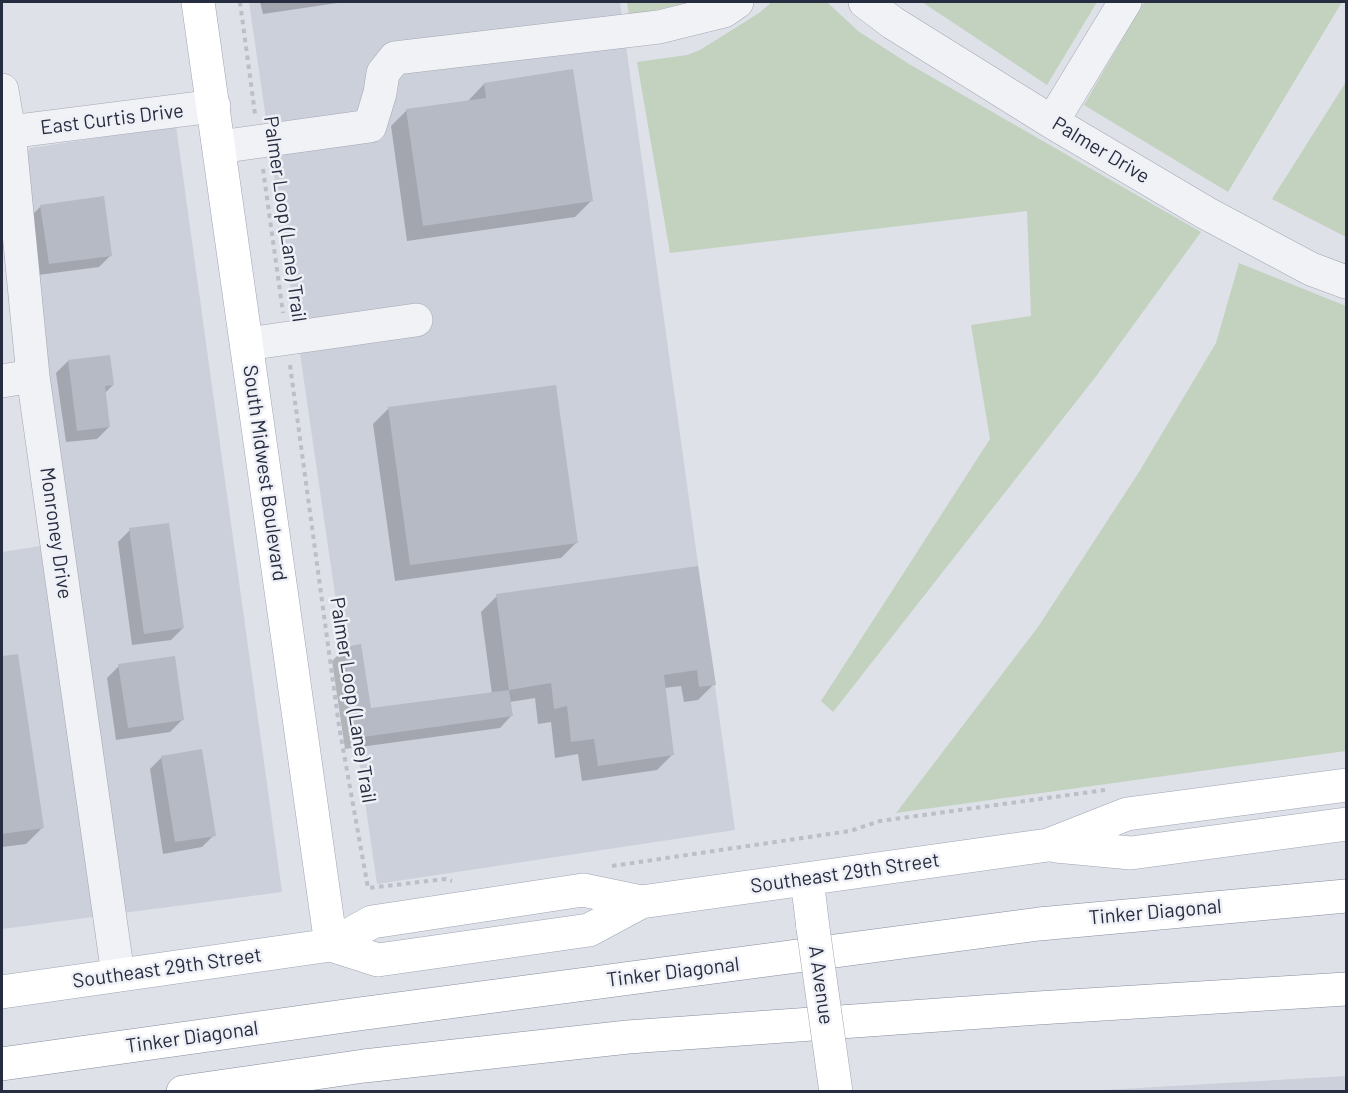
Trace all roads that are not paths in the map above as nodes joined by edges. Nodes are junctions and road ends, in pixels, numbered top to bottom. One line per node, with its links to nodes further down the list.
1 (198, 2): 6 (main road, South Midwest Boulevard)
2 (737, 2): 9 (street)
3 (866, 2): 7 (street, Palmer Drive)
4 (1125, 2): 7 (street)
5 (2, 90): 8 (street, Monroney Drive)
6 (214, 106): 8 (street, East Curtis Drive); 9 (main road, South Midwest Boulevard)
7 (1052, 122): 10 (street, Palmer Drive)
8 (9, 132): 13 (street, Monroney Drive)
9 (219, 147): 12 (main road, South Midwest Boulevard)
10 (1347, 282)
11 (416, 320): 12 (street)
12 (247, 344): 20 (main road, South Midwest Boulevard)
13 (33, 376): 14 (street); 21 (street, Monroney Drive)
14 (2, 381)
15 (1347, 785): 17 (main road, Southeast 29th Street)
16 (1347, 824): 17 (main road, Southeast 29th Street)
17 (1048, 845): 18 (main road, Southeast 29th Street)
18 (807, 879): 20 (main road, Southeast 29th Street); 26 (main road, A Avenue, bridge)
19 (1347, 896): 24 (main road, Tinker Diagonal)
20 (332, 945): 21 (main road, Southeast 29th Street)
21 (118, 975): 23 (main road, Southeast 29th Street)
22 (1347, 989): 25 (main road)
23 (2, 992)
24 (2, 1064)
25 (183, 1092)
26 (836, 1092)

